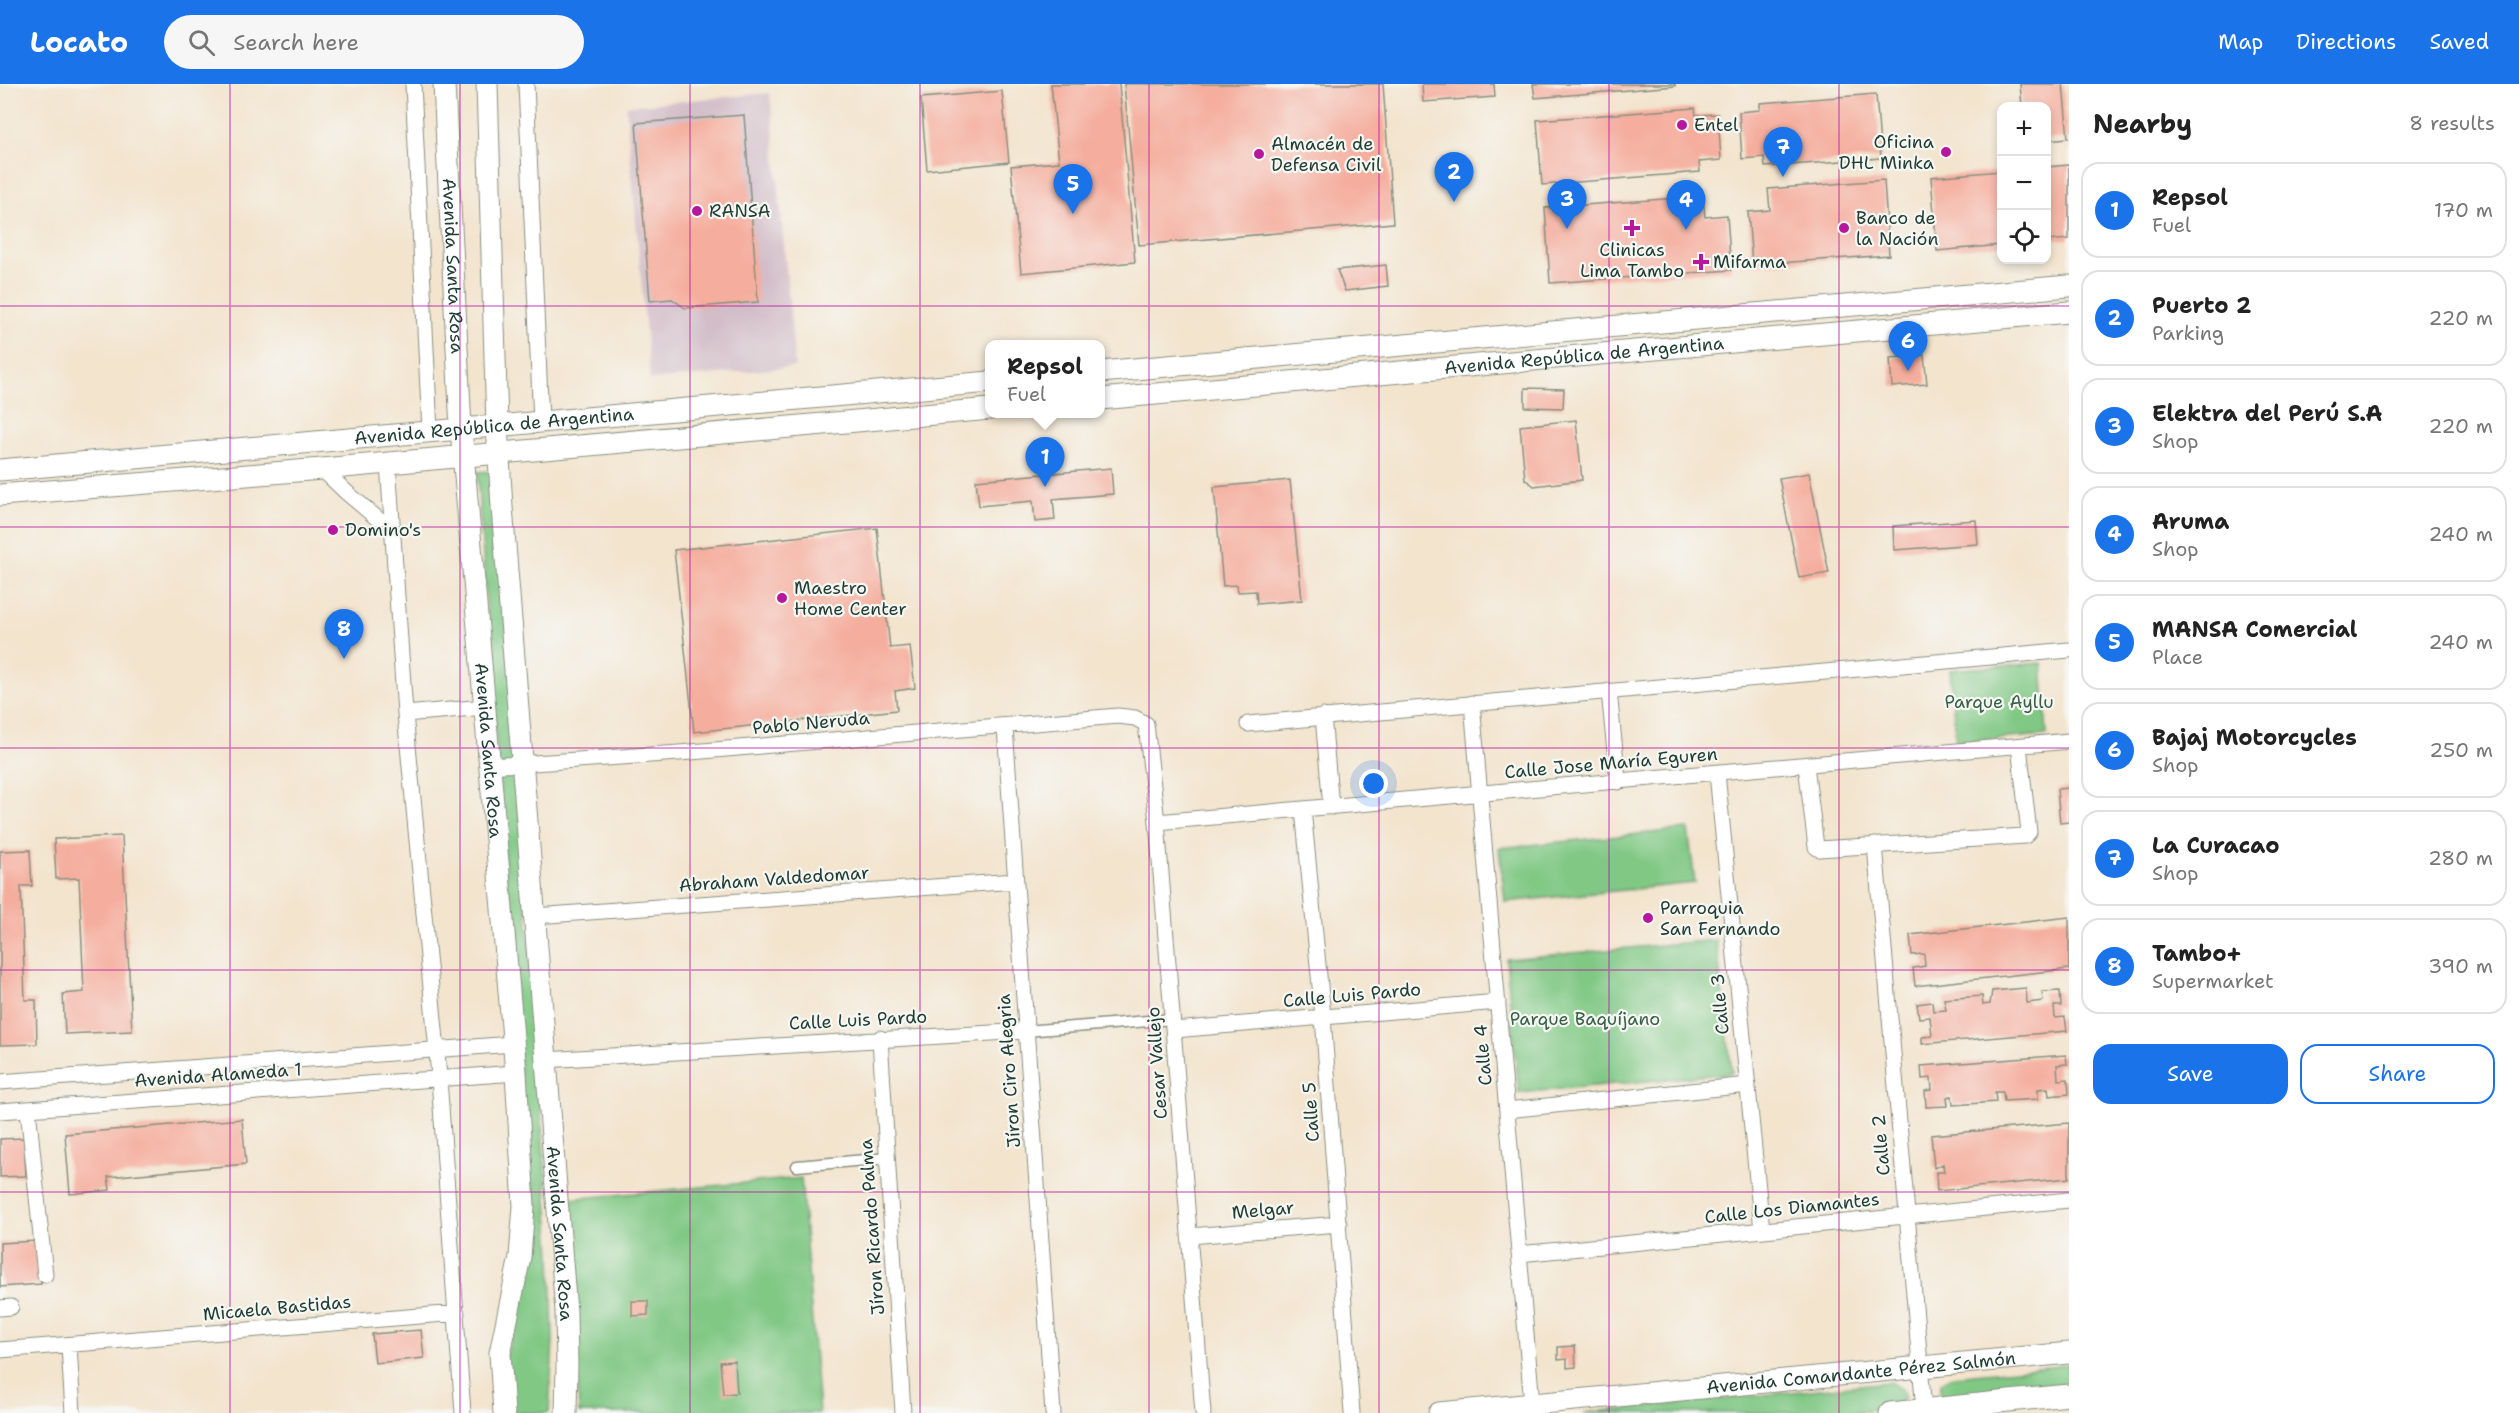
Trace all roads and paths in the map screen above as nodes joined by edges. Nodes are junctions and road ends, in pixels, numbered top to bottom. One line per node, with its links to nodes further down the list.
1 (413, 84): 14 (street)
2 (444, 84): 13 (main road, Avenida Santa Rosa)
3 (487, 84): 12 (main road, Avenida Santa Rosa)
4 (526, 84): 11 (street)
5 (2069, 286): 7 (main road, Avenida República de Argentina)
6 (2069, 312): 9 (main road, Avenida República de Argentina)
7 (1105, 372)
8 (985, 382): 11 (main road, Avenida República de Argentina)
9 (1105, 399)
10 (985, 409): 15 (main road, Avenida República de Argentina)
11 (541, 422): 12 (main road, Avenida República de Argentina)
12 (497, 426): 13 (main road, Avenida República de Argentina); 15 (main road, Avenida Santa Rosa)
13 (461, 429): 14 (main road, Avenida República de Argentina); 16 (main road, Avenida Santa Rosa)
14 (430, 431): 19 (main road, Avenida República de Argentina)
15 (498, 453): 16 (main road, Avenida República de Argentina); 33 (main road, Avenida Santa Rosa)
16 (463, 456): 17 (main road, Avenida República de Argentina); 25 (main road, Avenida Santa Rosa)
17 (387, 463): 18 (main road, Avenida República de Argentina); 21 (street)
18 (322, 469): 20 (main road, Avenida República de Argentina); 21 (street)
19 (0, 470)
20 (0, 495)
21 (392, 531): 26 (street)
22 (2069, 650): 23 (street)
23 (1608, 691): 24 (street); 37 (street)
24 (1472, 703): 27 (street); 38 (street, Calle 4)
25 (484, 707): 26 (street); 35 (main road, Avenida Santa Rosa)
26 (405, 714): 51 (street)
27 (1323, 716): 29 (street); 39 (street)
28 (1135, 718): 30 (street, Pablo Neruda); 41 (street, Cesar Vallejo)
29 (1248, 724)
30 (1005, 727): 33 (street, Pablo Neruda); 43 (street, Jíron Ciro Alegria)
31 (2069, 741): 32 (street, Calle Jose María Eguren)
32 (2019, 746): 34 (street, Calle Jose María Eguren); 42 (street)
33 (522, 764): 35 (street, Pablo Neruda); 44 (main road, Avenida Santa Rosa)
34 (1806, 765): 36 (street, Calle Jose María Eguren); 42 (street)
35 (489, 766): 50 (main road, Avenida Santa Rosa)
36 (1717, 773): 37 (street, Calle Jose María Eguren); 57 (street, Calle 3)
37 (1618, 782): 38 (street, Calle Jose María Eguren)
38 (1480, 794): 39 (street, Calle Jose María Eguren); 45 (street, Calle 4)
39 (1330, 807): 40 (street, Calle Jose María Eguren)
40 (1303, 809): 41 (street, Calle Jose María Eguren); 46 (street, Calle 5)
41 (1157, 822): 47 (street, Cesar Vallejo)
42 (1875, 845): 65 (street, Calle 2)
43 (1015, 881): 44 (street, Abraham Valdedomar); 48 (street, Jíron Ciro Alegria)
44 (535, 916): 52 (main road, Avenida Santa Rosa)
45 (1498, 1002): 46 (street, Calle Luis Pardo); 60 (street, Calle 4)
46 (1323, 1017): 47 (street, Calle Luis Pardo); 66 (street, Calle 5)
47 (1173, 1025): 48 (street, Calle Luis Pardo); 68 (street, Cesar Vallejo)
48 (1025, 1031): 49 (street, Calle Luis Pardo); 84 (street, Jíron Ciro Alegria)
49 (880, 1038): 52 (street, Calle Luis Pardo); 62 (street, Jíron Ricardo Palma)
50 (513, 1044): 51 (street); 54 (main road, Avenida Santa Rosa)
51 (437, 1051): 53 (street); 55 (street)
52 (545, 1060): 82 (main road, Avenida Santa Rosa)
53 (198, 1068): 56 (street); 58 (street)
54 (516, 1073): 55 (street, Avenida Alameda 1); 81 (main road, Avenida Santa Rosa)
55 (439, 1078): 58 (street, Avenida Alameda 1); 71 (street)
56 (0, 1082)
57 (1748, 1085): 60 (street); 67 (street, Calle 3)
58 (198, 1096): 59 (street, Avenida Alameda 1)
59 (28, 1109): 61 (street, Avenida Alameda 1); 70 (street)
60 (1507, 1110): 69 (street, Calle 4)
61 (0, 1111)
62 (888, 1158): 63 (street); 83 (street, Jíron Ricardo Palma)
63 (797, 1166)
64 (2069, 1200): 65 (street, Calle Los Diamantes)
65 (1907, 1216): 67 (street, Calle Los Diamantes); 75 (street, Calle 2)
66 (1339, 1224): 68 (street, Melgar); 86 (street, Calle 5)
67 (1762, 1230): 69 (street, Calle Los Diamantes)
68 (1190, 1236): 85 (street, Cesar Vallejo)
69 (1519, 1254): 77 (street, Calle 4)
70 (45, 1275)
71 (457, 1313): 72 (street, Micaela Bastidas); 80 (street)
72 (69, 1345): 73 (street, Micaela Bastidas); 79 (street)
73 (0, 1350)
74 (2069, 1353): 75 (main road, Avenida Comandante Pérez Salmón)
75 (1920, 1367): 77 (main road, Avenida Comandante Pérez Salmón); 78 (street, Calle 2)
76 (2069, 1395): 78 (main road)
77 (1532, 1404): 87 (main road, Avenida Comandante Pérez Salmón)
78 (1924, 1410): 88 (main road)
79 (73, 1413)
80 (463, 1413)
81 (504, 1413)
82 (566, 1413)
83 (903, 1413)
84 (1053, 1413)
85 (1203, 1413)
86 (1352, 1413)
87 (1439, 1413)
88 (1890, 1413)

